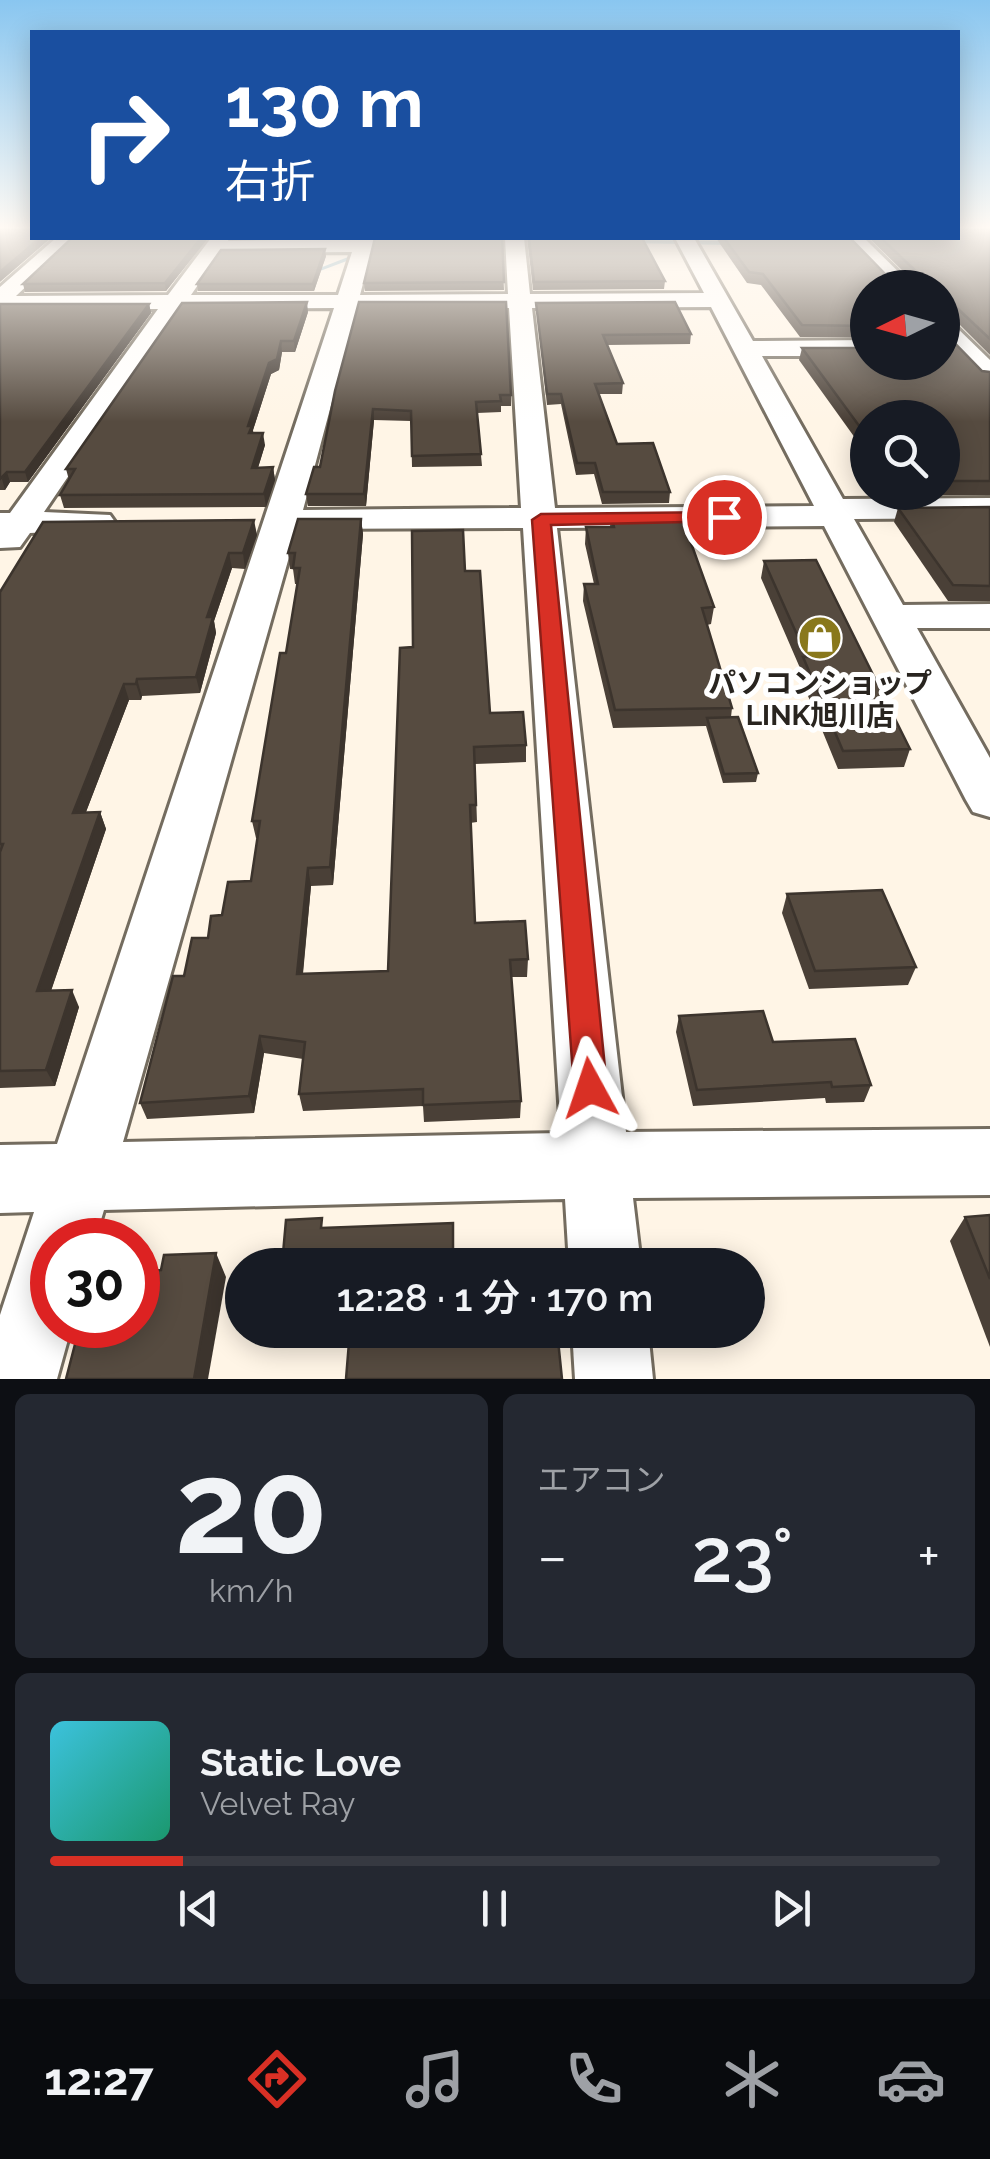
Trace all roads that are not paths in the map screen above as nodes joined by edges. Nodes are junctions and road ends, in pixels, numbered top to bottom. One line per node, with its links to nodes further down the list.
1 (182, 293): 10 (street)
2 (213, 293): 10 (street)
3 (347, 293): 17 (street)
4 (494, 293): 7 (street)
5 (519, 293): 7 (street)
6 (715, 293): 8 (street)
7 (520, 300): 8 (street); 18 (street)
8 (719, 300): 13 (street)
9 (0, 301): 10 (street)
10 (176, 302): 20 (street)
11 (965, 347): 14 (street)
12 (850, 348): 13 (street)
13 (746, 349): 16 (street)
14 (990, 374)
15 (990, 508): 16 (street)
16 (832, 512): 18 (street); 23 (street)
17 (264, 520): 18 (street); 28 (street)
18 (541, 520): 26 (street)
19 (132, 522): 20 (street)
20 (10, 523): 21 (street)
21 (0, 551)
22 (990, 616): 23 (street)
23 (890, 617): 24 (street)
24 (990, 800)
25 (990, 1162): 26 (street)
26 (597, 1164): 28 (street); 29 (street)
27 (0, 1179): 28 (street)
28 (70, 1210)
29 (604, 1248)
30 (30, 1339): 32 (street)
31 (611, 1348): 33 (street)
32 (18, 1379)
33 (614, 1379)

